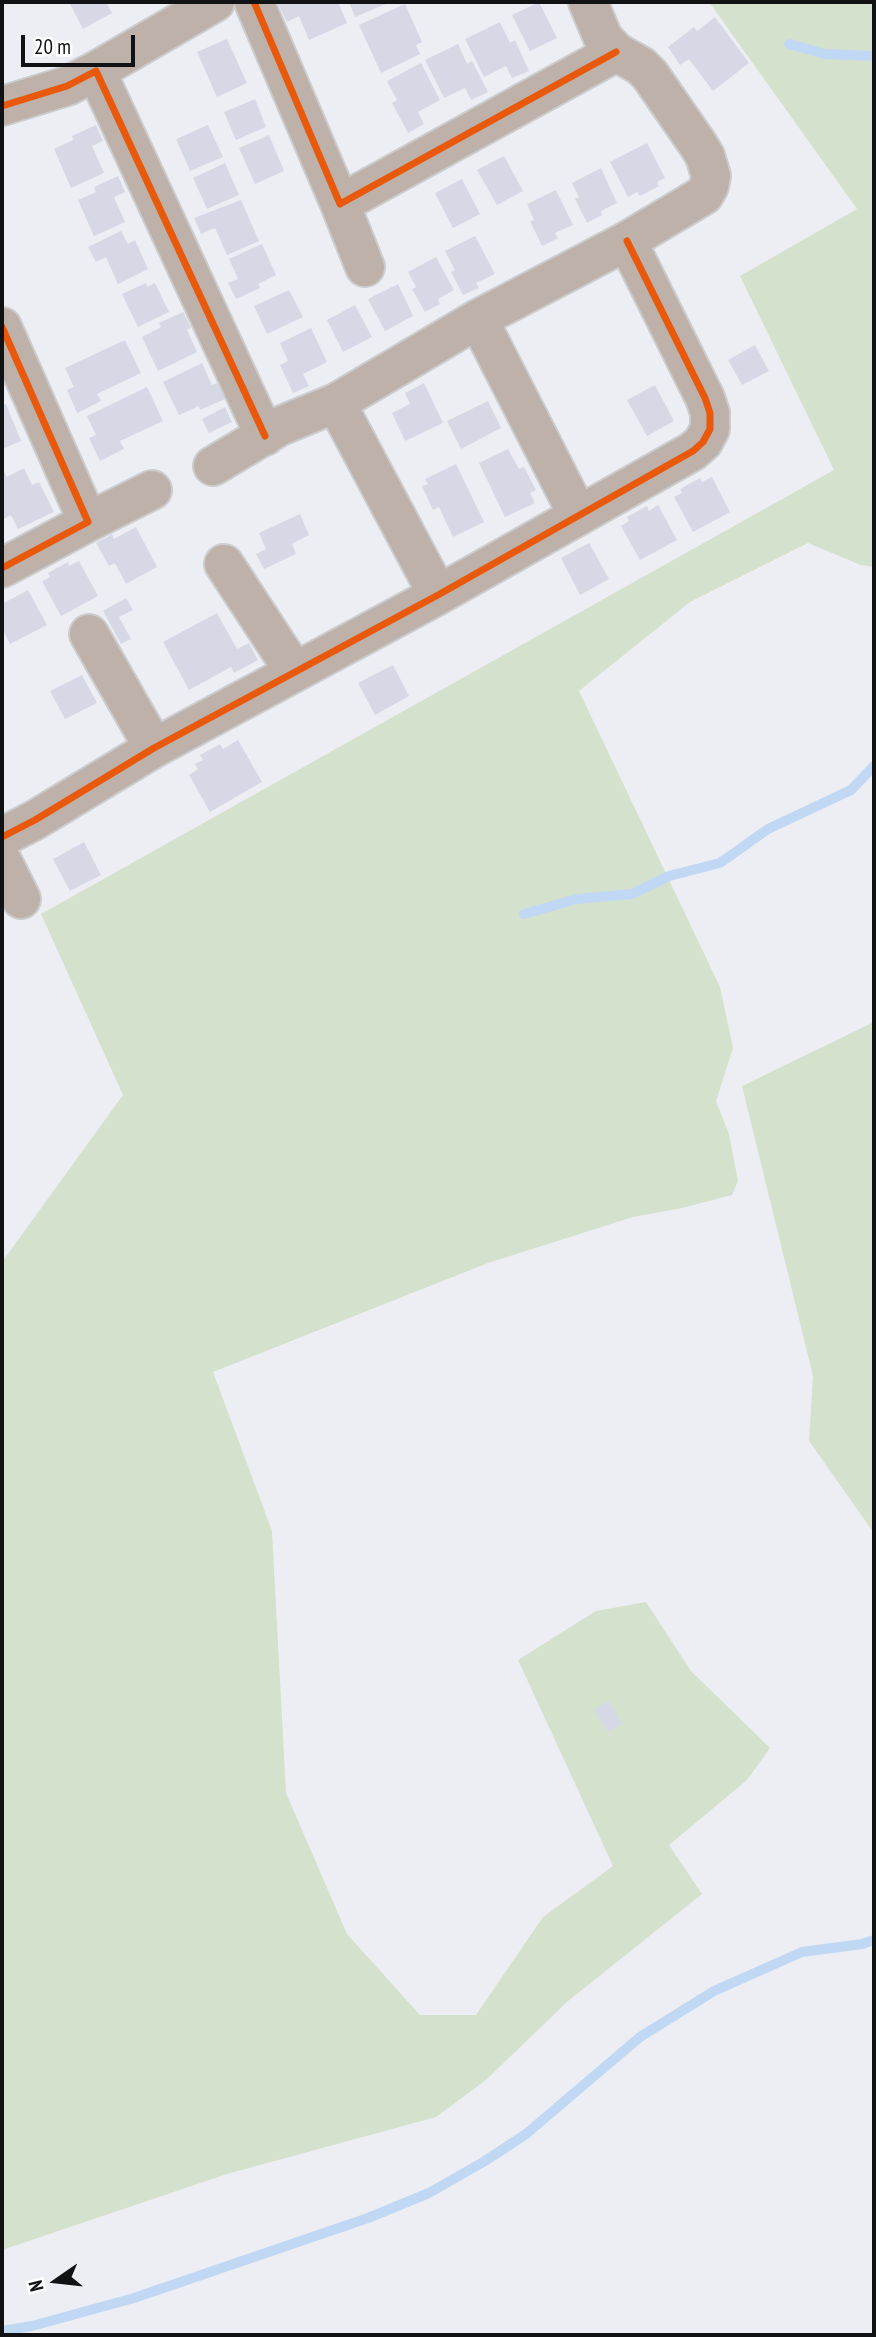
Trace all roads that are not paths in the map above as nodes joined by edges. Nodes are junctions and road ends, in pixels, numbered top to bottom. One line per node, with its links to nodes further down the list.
1 (215, 2): 5 (street)
2 (254, 2): 7 (street)
3 (588, 2): 4 (street)
4 (617, 52): 7 (street); 8 (street)
5 (96, 71): 6 (street); 14 (street)
6 (2, 106)
7 (340, 204): 9 (street)
8 (627, 241): 10 (street); 17 (street)
9 (365, 267)
10 (478, 319): 13 (street); 17 (street)
11 (2, 327): 12 (street)
12 (10, 366): 18 (street)
13 (336, 403): 14 (street); 21 (street)
14 (265, 436): 15 (street)
15 (213, 466)
16 (152, 490): 18 (street)
17 (578, 515): 21 (street)
18 (88, 523): 20 (street)
19 (224, 564): 23 (street)
20 (2, 568)
21 (438, 595): 23 (street)
22 (89, 634): 24 (street)
23 (294, 671): 24 (street)
24 (153, 748): 25 (street)
25 (2, 837)
26 (2, 861): 27 (street)
27 (21, 899)

